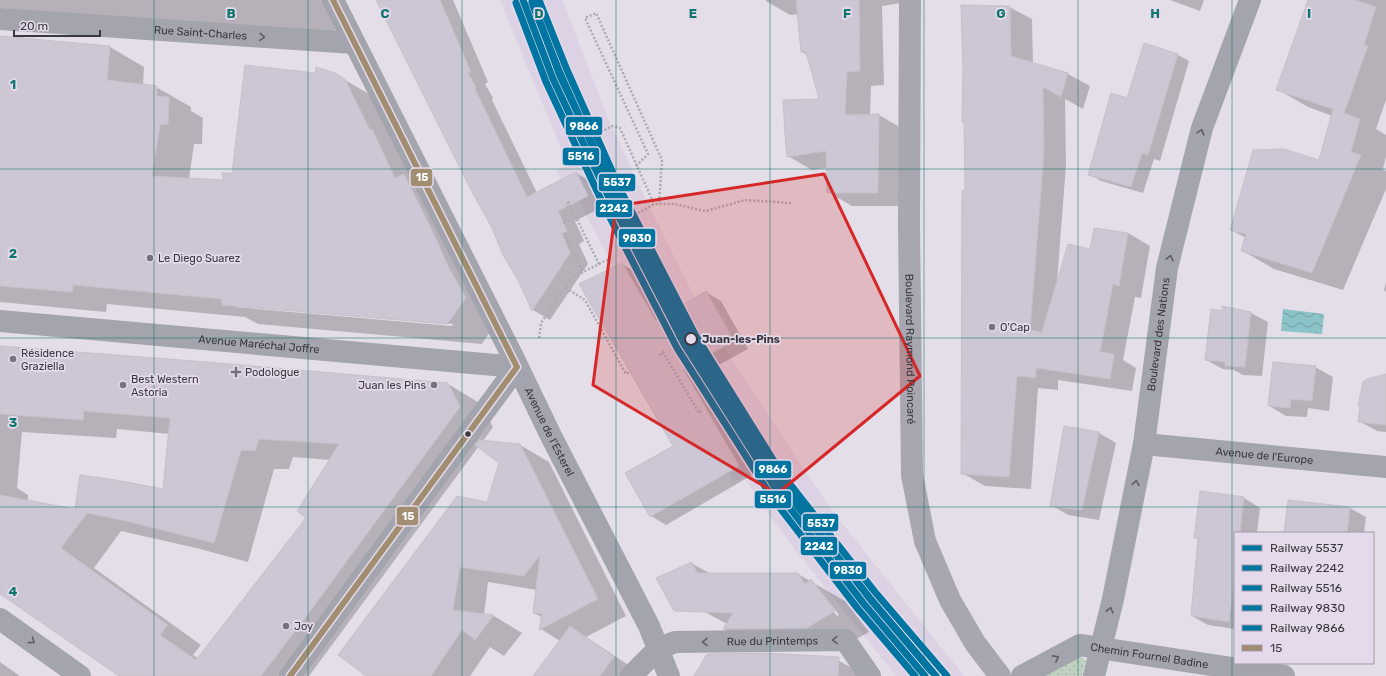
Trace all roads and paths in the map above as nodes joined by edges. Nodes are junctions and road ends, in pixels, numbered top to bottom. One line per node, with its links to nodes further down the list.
1 (333, 0): 5 (street, Avenue de l'Esterel)
2 (910, 0): 34 (main road, Boulevard Raymond Poincaré)
3 (1250, 0): 24 (street, Boulevard des Nations, one-way to 3)
4 (0, 19): 5 (street, Rue Saint-Charles, one-way to 5)
5 (354, 43): 21 (street, Avenue de l'Esterel)
6 (601, 132): 7 (path)
7 (636, 166): 9 (path); 10 (path)
8 (791, 203): 10 (path)
9 (654, 204): 10 (path); 11 (path)
10 (659, 204)
11 (638, 213)
12 (564, 224): 15 (path)
13 (564, 233): 16 (path)
14 (609, 259): 15 (path)
15 (599, 264): 16 (path)
16 (583, 272): 17 (path)
17 (566, 288): 19 (path); 22 (path)
18 (0, 321): 21 (street, Avenue Maréchal Joffre)
19 (539, 338)
20 (660, 354): 23 (path)
21 (517, 366): 28 (street, Avenue de l'Esterel); 30 (street)
22 (630, 372)
23 (702, 411)
24 (1144, 444): 25 (street, Avenue de l'Europe); 27 (street, Boulevard des Nations, one-way to 24)
25 (1386, 467)
26 (0, 618): 29 (street, one-way to 29)
27 (1100, 648): 35 (street, Chemin Fournel Badine, one-way to 27); 36 (street, Boulevard des Nations); 37 (street, Chemin Fournel Badine)
28 (658, 649): 31 (street); 32 (street, Avenue de l'Esterel); 33 (street, Rue du Printemps, one-way to 28)
29 (80, 676)
30 (290, 676)
31 (631, 676)
32 (669, 676)
33 (870, 676)
34 (1000, 676)
35 (1022, 676)
36 (1094, 676)
37 (1284, 676)

